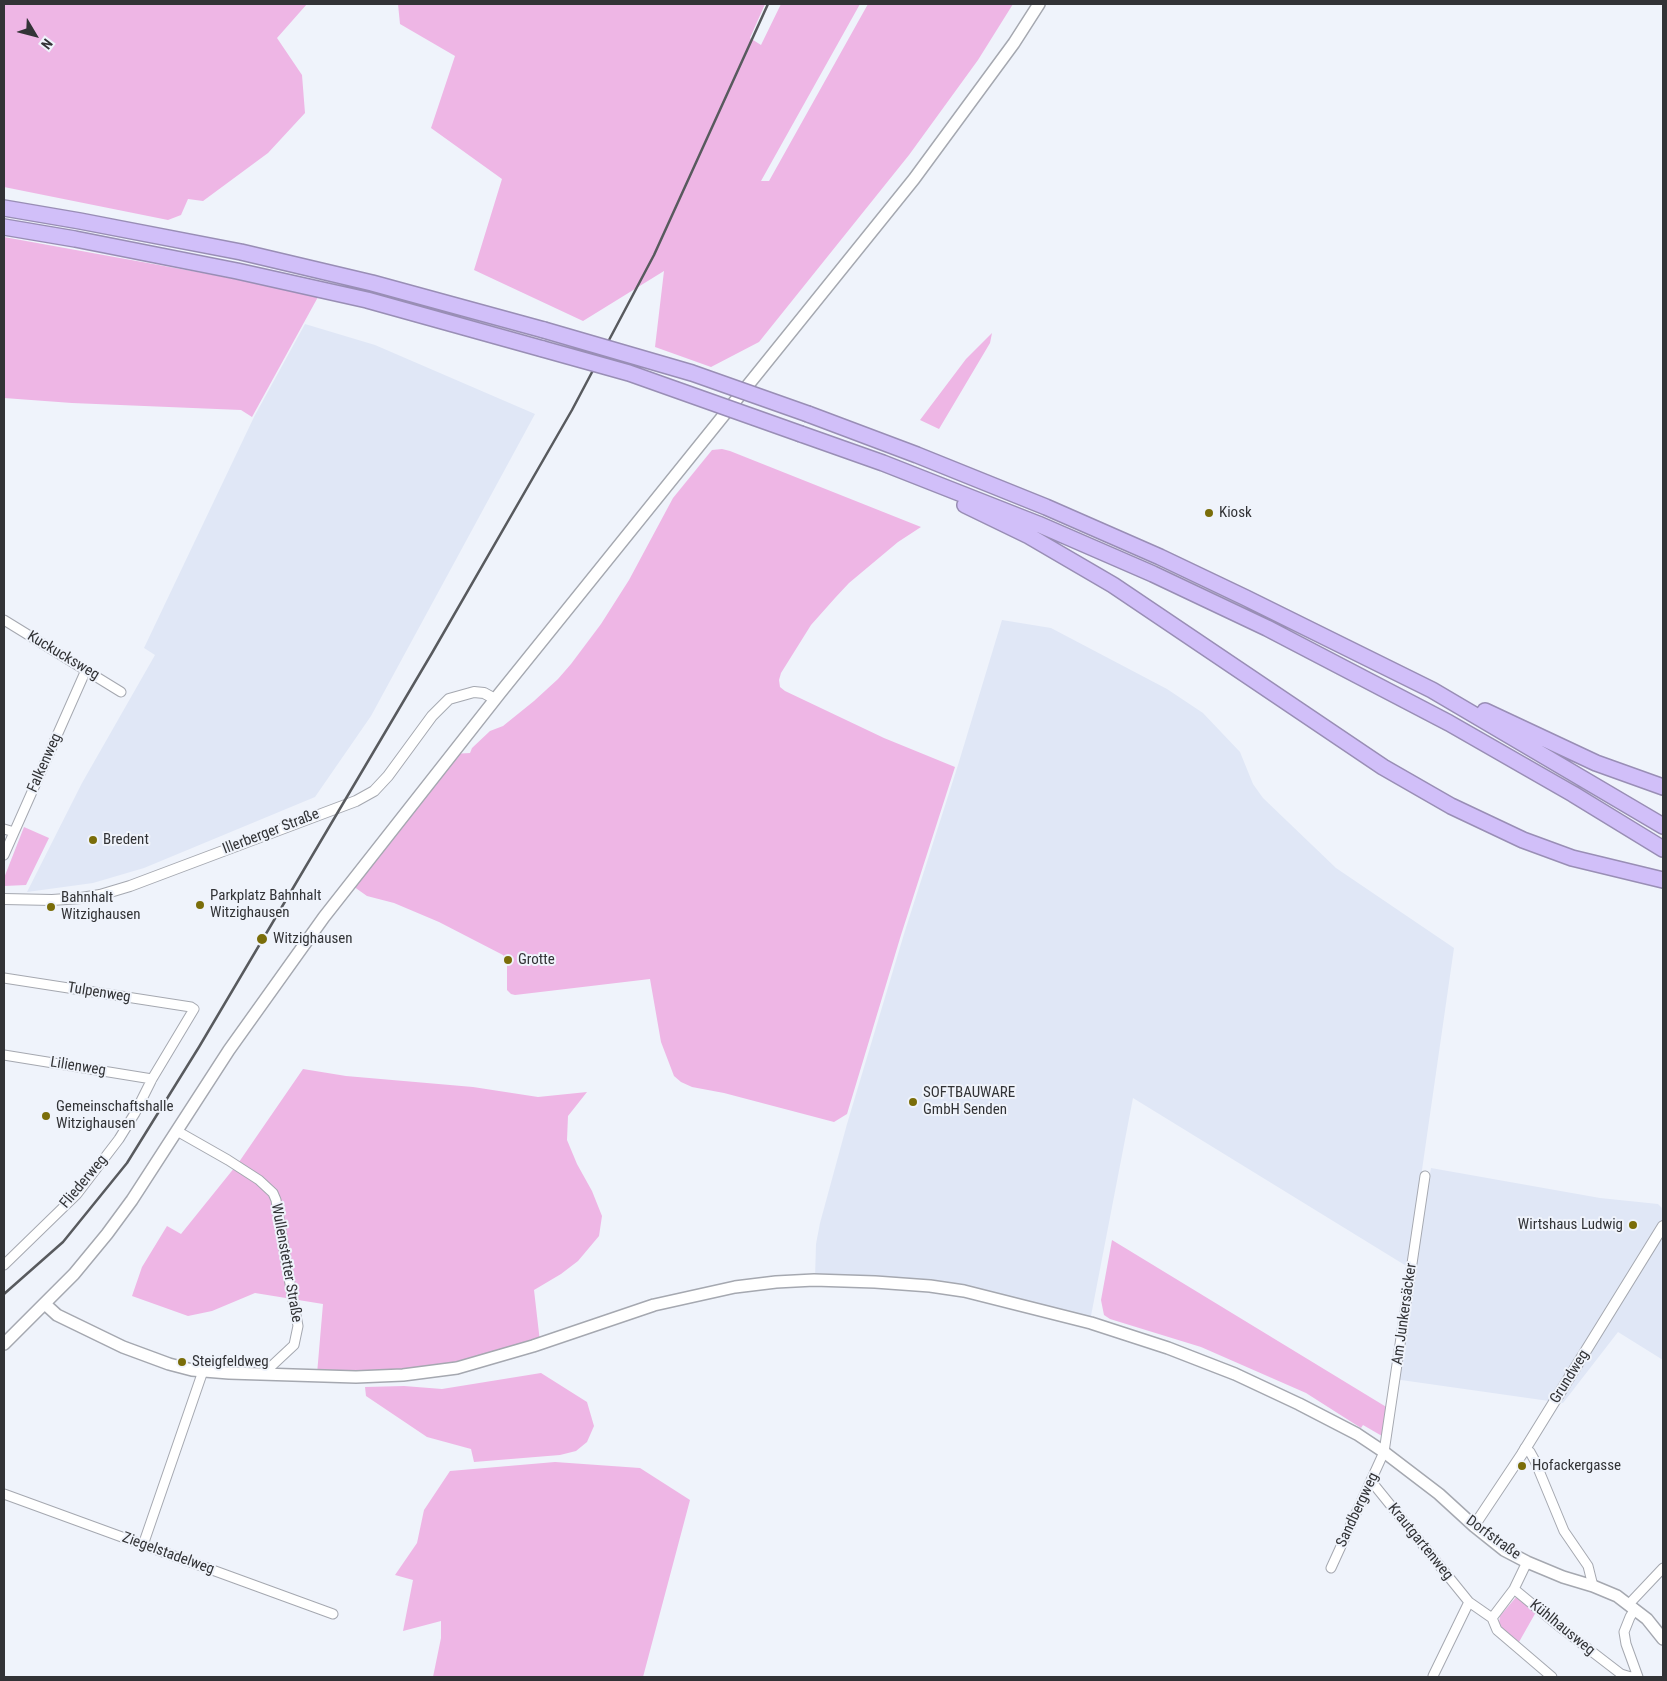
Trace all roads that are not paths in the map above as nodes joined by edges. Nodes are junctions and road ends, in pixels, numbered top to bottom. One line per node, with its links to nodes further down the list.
1 (1039, 4): 9 (main road)
2 (4, 208): 7 (highway, bridge)
3 (4, 228): 4 (highway, bridge)
4 (883, 463): 14 (highway); 16 (highway)
5 (4, 620): 6 (street, Kuckucksweg)
6 (86, 670): 8 (street, Kuckucksweg); 13 (street, Falkenweg)
7 (1432, 690): 10 (highway); 11 (highway)
8 (121, 692)
9 (495, 700): 17 (street, Illerberger Straße); 22 (main road)
10 (1663, 787)
11 (1663, 826)
12 (4, 829): 13 (street)
13 (14, 832): 15 (street, Falkenweg)
14 (1663, 849)
15 (4, 855)
16 (1663, 880)
17 (4, 899)
18 (4, 978): 19 (street, Tulpenweg)
19 (194, 1009): 21 (street, Fliederweg)
20 (4, 1055): 21 (street, Lilienweg)
21 (152, 1079): 25 (street, Fliederweg)
22 (177, 1131): 26 (main road); 29 (street, Wullenstetter Straße)
23 (1425, 1176): 31 (street, Am Junkersäcker)
24 (1663, 1226): 30 (street, Grundweg)
25 (4, 1265)
26 (45, 1304): 27 (main road); 28 (main road, Dorfstraße)
27 (4, 1344)
28 (203, 1371): 29 (main road, Dorfstraße); 35 (street)
29 (264, 1374): 31 (main road, Dorfstraße)
30 (1525, 1448): 34 (street, Grundweg); 39 (street)
31 (1384, 1452): 32 (street, Sandbergweg); 34 (main road, Dorfstraße)
32 (1371, 1481): 37 (street, Sandbergweg); 41 (street, Krautgartenweg)
33 (4, 1494): 35 (street, Ziegelstadelweg)
34 (1474, 1526): 36 (main road, Dorfstraße)
35 (143, 1545): 43 (street, Ziegelstadelweg)
36 (1527, 1562): 39 (main road, Dorfstraße); 40 (street, Kühlhausweg)
37 (1331, 1568)
38 (1663, 1568): 42 (street)
39 (1593, 1586): 42 (main road, Dorfstraße)
40 (1514, 1589): 44 (street); 47 (street, Kühlhausweg)
41 (1469, 1602): 44 (street, Krautgartenweg); 46 (street)
42 (1632, 1607): 45 (main road, Dorfstraße); 47 (street)
43 (333, 1614)
44 (1492, 1618): 48 (street, Krautgartenweg)
45 (1663, 1639)
46 (1433, 1676)
47 (1638, 1676)
48 (1552, 1677)

